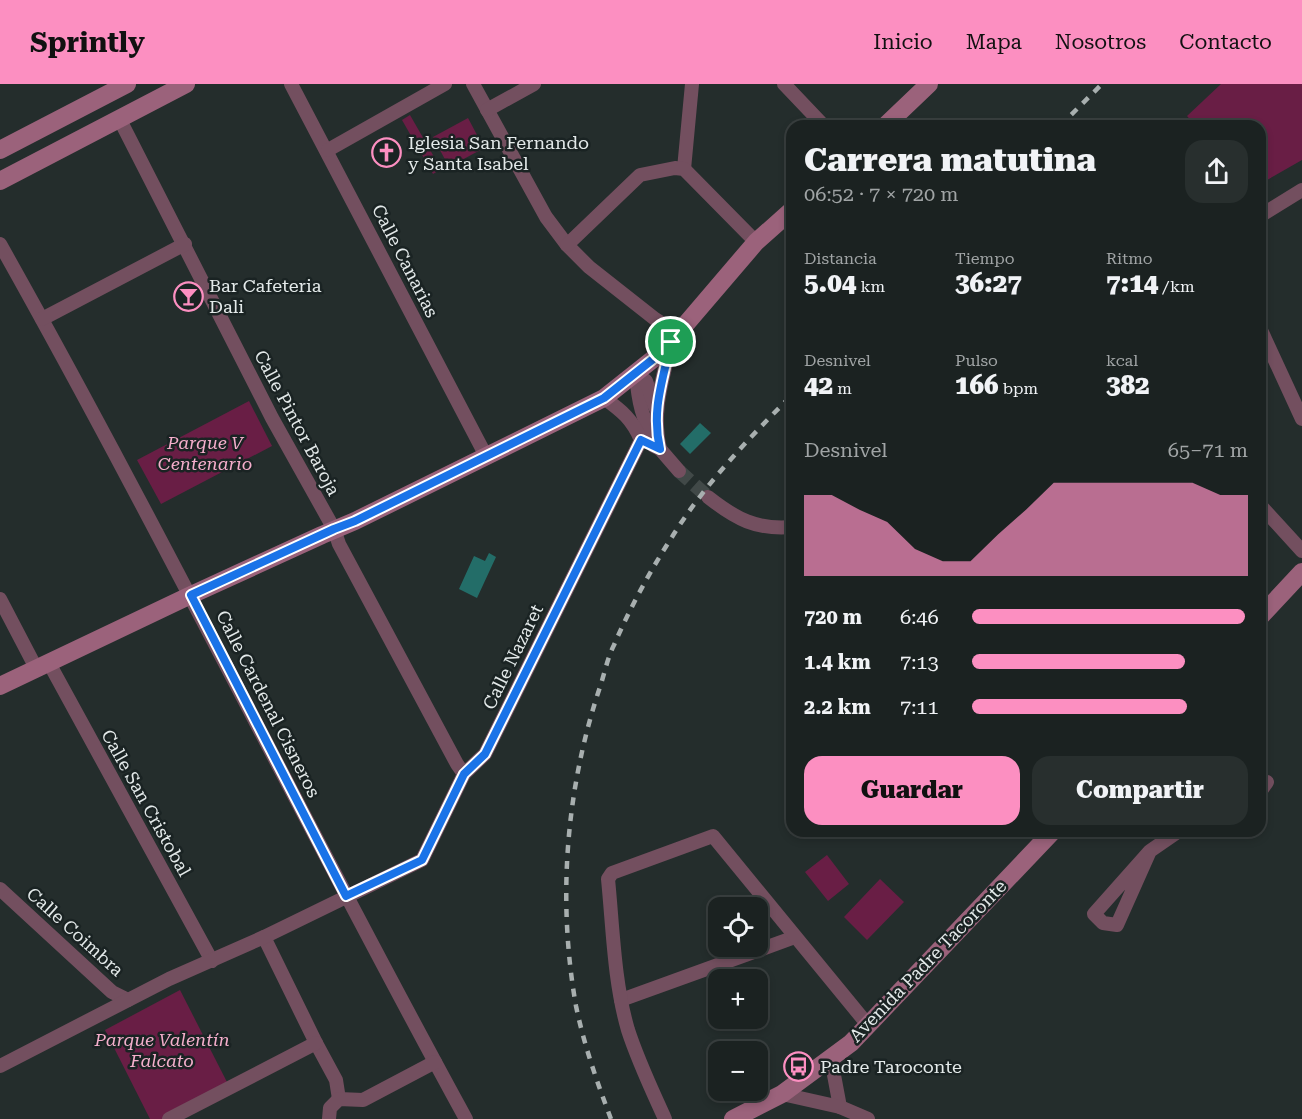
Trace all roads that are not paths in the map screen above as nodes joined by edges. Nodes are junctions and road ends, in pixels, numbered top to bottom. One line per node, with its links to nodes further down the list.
1 (186, 84): 11 (main road)
2 (291, 84): 15 (street, Calle Canarias)
3 (445, 84): 15 (street)
4 (473, 84): 10 (street)
5 (534, 84): 10 (street)
6 (692, 84): 16 (street)
7 (784, 84): 12 (street)
8 (929, 84): 13 (main road)
9 (117, 86): 14 (main road)
10 (487, 110): 24 (street)
11 (119, 118): 17 (main road); 23 (street, Calle Pintor Baroja)
12 (818, 120)
13 (891, 120)
14 (0, 150)
15 (327, 150): 34 (street, Calle Canarias)
16 (684, 169): 21 (street); 24 (street)
17 (0, 181)
18 (1302, 190): 19 (street)
19 (1266, 212)
20 (786, 215): 21 (main road)
21 (756, 242): 26 (main road)
22 (0, 244): 25 (street, Calle Cardenal Cisneros)
23 (185, 244): 25 (street); 39 (street, Calle Pintor Baroja)
24 (567, 245): 26 (street)
25 (42, 319): 42 (street, Calle Cardenal Cisneros)
26 (674, 338): 28 (main road); 30 (street)
27 (1266, 341): 31 (street)
28 (636, 373): 29 (main road); 30 (street); 33 (street)
29 (604, 398): 32 (street); 34 (main road)
30 (657, 412): 33 (street)
31 (1302, 419)
32 (641, 440): 33 (street); 47 (street, Calle Nazaret)
33 (660, 449): 35 (street)
34 (486, 456): 39 (main road)
35 (679, 471)
36 (708, 497): 38 (street)
37 (1266, 512): 40 (street)
38 (786, 527)
39 (334, 529): 42 (main road); 47 (street, Calle Pintor Baroja)
40 (1302, 551)
41 (1302, 572): 44 (main road)
42 (191, 595): 45 (main road); 52 (street, Calle Cardenal Cisneros)
43 (0, 599): 45 (street, Calle San Cristobal)
44 (1266, 611)
45 (42, 666): 46 (main road); 55 (street, Calle San Cristobal)
46 (0, 686)
47 (464, 774): 52 (street, Calle Nazaret)
48 (1047, 837): 58 (main road, Avenida Padre Tacoronte)
49 (1170, 837): 50 (street)
50 (1150, 851): 50 (street)
51 (0, 889): 56 (street, Calle Coimbra)
52 (346, 896): 53 (street, Calle Nazaret); 61 (street, Calle Cardenal Cisneros)
53 (264, 937): 55 (street, Calle Nazaret); 59 (street)
54 (795, 937): 57 (street); 57 (street); 58 (street)
55 (212, 961): 56 (street, Calle Nazaret)
56 (128, 999): 62 (street, Calle Nazaret)
57 (621, 1000): 69 (street)
58 (868, 1026): 60 (main road, Avenida Padre Tacoronte)
59 (316, 1043): 64 (street); 66 (street)
60 (831, 1059): 63 (main road, Avenida Padre Tacoronte); 65 (street)
61 (435, 1062): 64 (street); 68 (street, Calle Cardenal Cisneros)
62 (0, 1066)
63 (782, 1094): 65 (street); 70 (main road, Avenida Padre Tacoronte)
64 (339, 1099): 67 (street)
65 (840, 1107): 71 (street)
66 (169, 1119)
67 (329, 1119)
68 (466, 1119)
69 (665, 1119)
70 (733, 1119)
71 (868, 1119)

